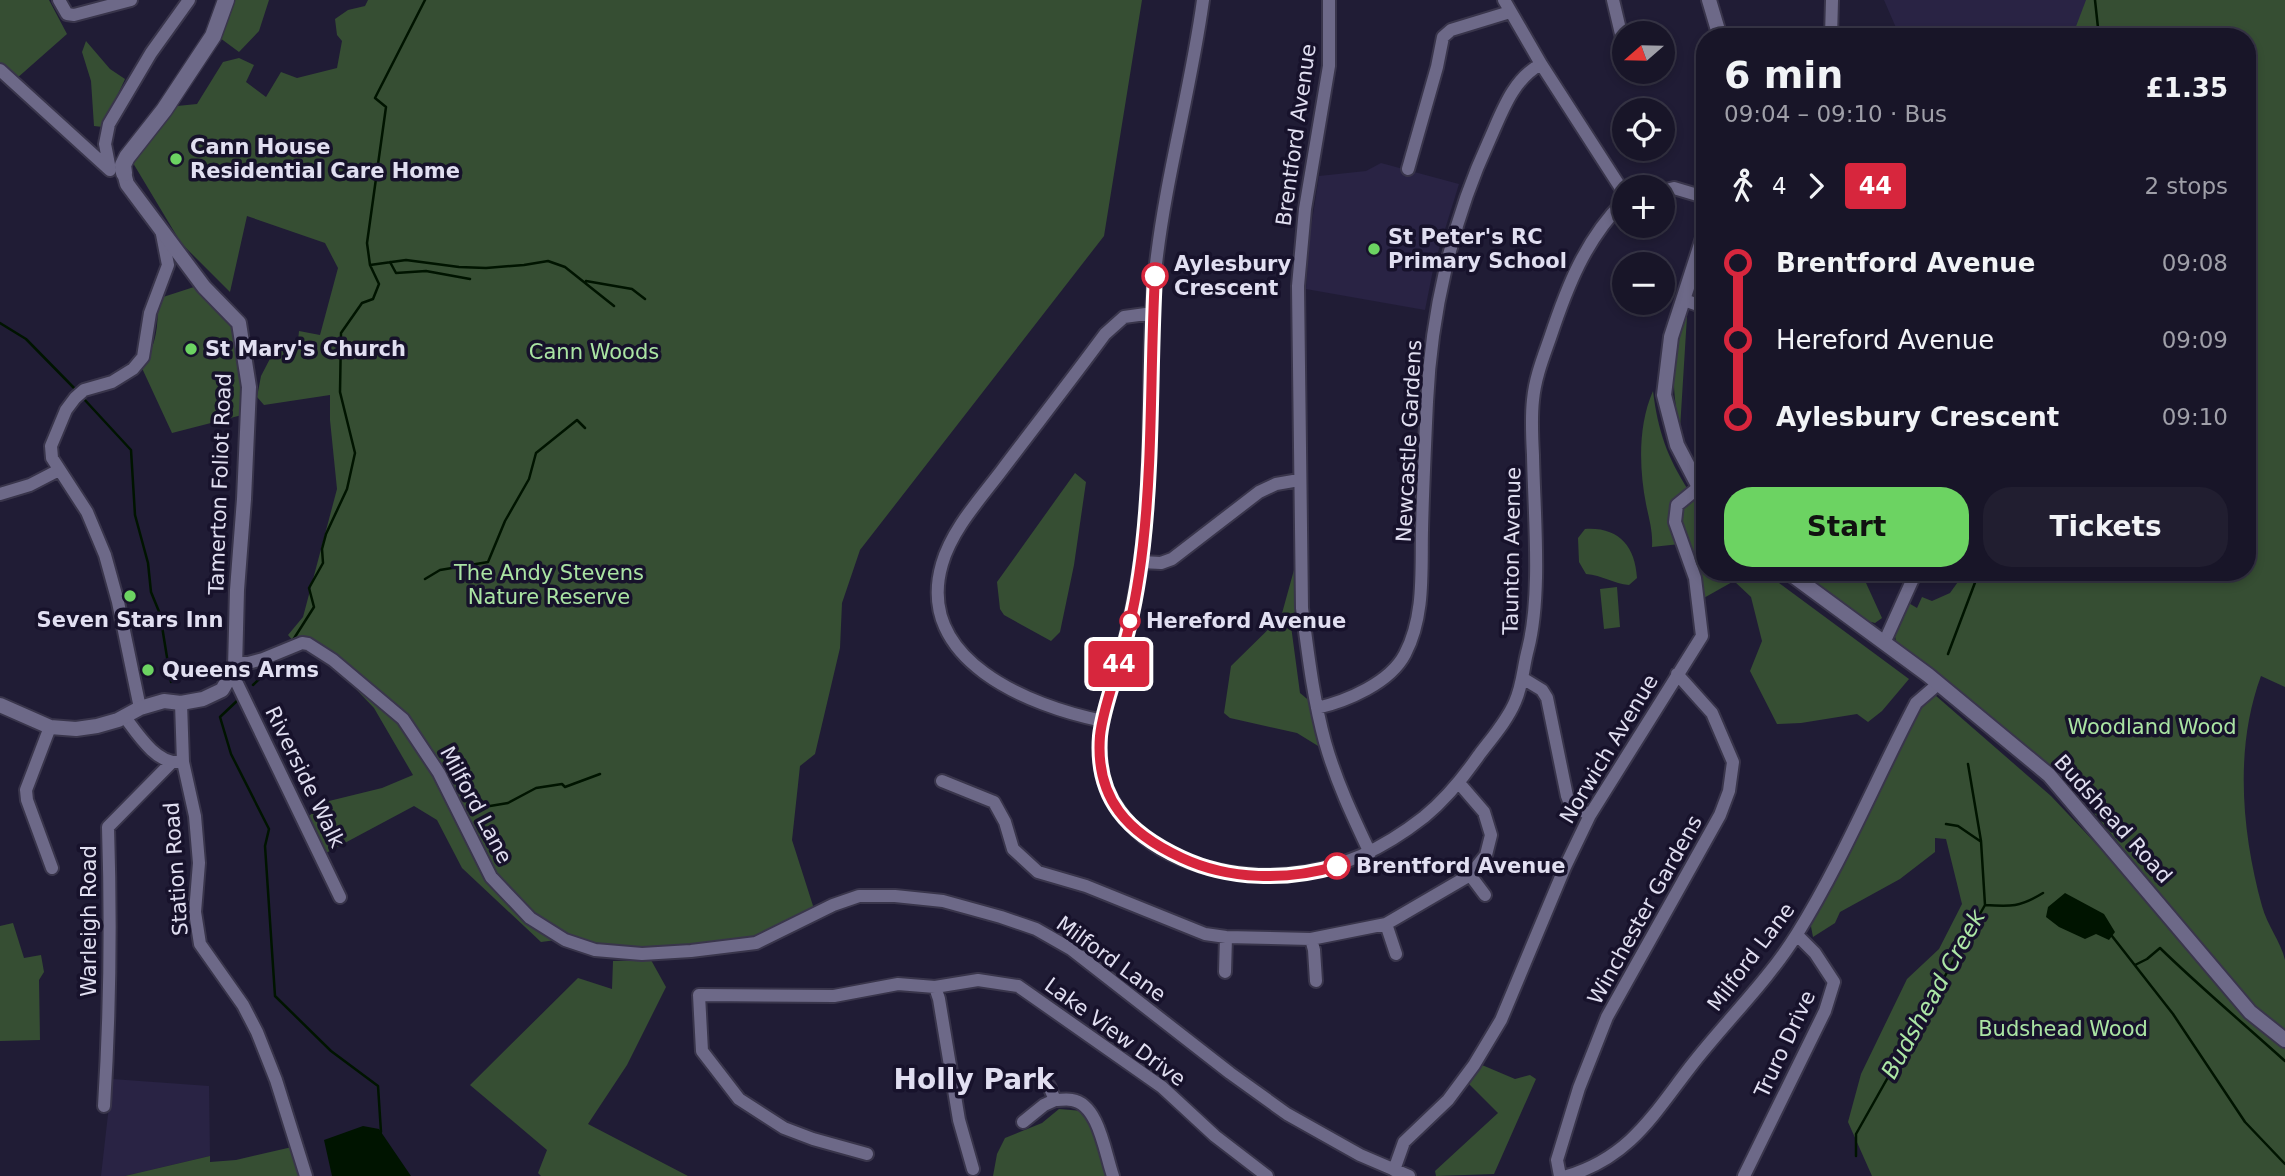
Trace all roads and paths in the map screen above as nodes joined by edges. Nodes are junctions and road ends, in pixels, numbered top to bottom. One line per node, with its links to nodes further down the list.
1 (59, 0): 2 (street)
2 (131, 0)
3 (189, 0): 17 (street)
4 (226, 0): 17 (main road)
5 (1203, 0): 26 (street, Taunton Avenue)
6 (1329, 0): 29 (street, Brentford Avenue)
7 (1613, 0): 11 (street)
8 (1709, 0): 12 (street)
9 (1832, 0): 13 (street)
10 (1507, 6): 14 (street); 16 (street)
11 (1616, 21)
12 (1717, 28)
13 (1831, 28)
14 (1541, 64): 18 (street); 43 (street, Newcastle Gardens)
15 (0, 71): 17 (street)
16 (1408, 169)
17 (117, 172): 22 (street, Tamerton Foliot Road)
18 (1612, 175)
19 (1675, 188): 20 (street)
20 (1696, 195)
21 (1612, 215): 38 (street, Taunton Avenue)
22 (160, 226): 27 (street); 36 (street, Tamerton Foliot Road)
23 (1696, 261): 24 (street)
24 (1684, 300): 25 (street); 28 (street)
25 (1696, 304)
26 (1153, 313): 32 (street, Taunton Avenue); 45 (street)
27 (59, 470): 30 (street); 42 (street)
28 (1696, 479)
29 (1299, 480): 32 (street); 43 (street, Brentford Avenue)
30 (0, 494)
31 (1696, 494): 37 (street, Norwich Avenue)
32 (1141, 562): 45 (street, Taunton Avenue)
33 (1800, 581): 35 (street, Budshead Road)
34 (1912, 581): 35 (street)
35 (1884, 643): 39 (street, Budshead Road)
36 (234, 669): 40 (street); 55 (street, Riverside Walk); 71 (street, Milford Lane)
37 (1677, 674): 50 (street, Norwich Avenue); 76 (street, Winchester Gardens)
38 (1524, 679): 49 (street, Taunton Avenue); 50 (street)
39 (1938, 684): 57 (street, Milford Lane); 64 (street, Budshead Road)
40 (181, 703): 42 (street); 47 (street, Station Road)
41 (0, 705): 46 (street)
42 (140, 708): 44 (street)
43 (1317, 708): 51 (street, Brentford Avenue)
44 (124, 716): 46 (street); 47 (street)
45 (1103, 721): 51 (street, Taunton Avenue)
46 (50, 727): 52 (street)
47 (177, 762): 67 (street, Warleigh Road); 72 (street, Station Road)
48 (942, 781): 58 (street)
49 (1459, 783): 51 (street, Taunton Avenue); 53 (street)
50 (1590, 815): 71 (street, Norwich Avenue)
51 (1370, 853)
52 (52, 868)
53 (1470, 876): 54 (street); 56 (street)
54 (1485, 895)
55 (340, 897)
56 (1386, 924): 59 (street); 60 (street)
57 (1797, 935): 77 (street, Milford Lane); 78 (street, Truro Drive)
58 (1226, 937): 59 (street); 61 (street)
59 (1311, 939): 62 (street)
60 (1396, 954)
61 (1225, 972)
62 (1316, 982)
63 (935, 987): 69 (street, Lake View Drive); 70 (street); 74 (street, Lake View Drive)
64 (2285, 1040)
65 (1049, 1086): 66 (street)
66 (1055, 1100): 68 (street); 73 (street)
67 (104, 1105)
68 (1024, 1122)
69 (867, 1154)
70 (973, 1169)
71 (1394, 1170): 75 (street, Milford Lane)
72 (306, 1176)
73 (1113, 1176)
74 (1267, 1176)
75 (1409, 1176)
76 (1560, 1176)
77 (1567, 1176)
78 (1744, 1176)

